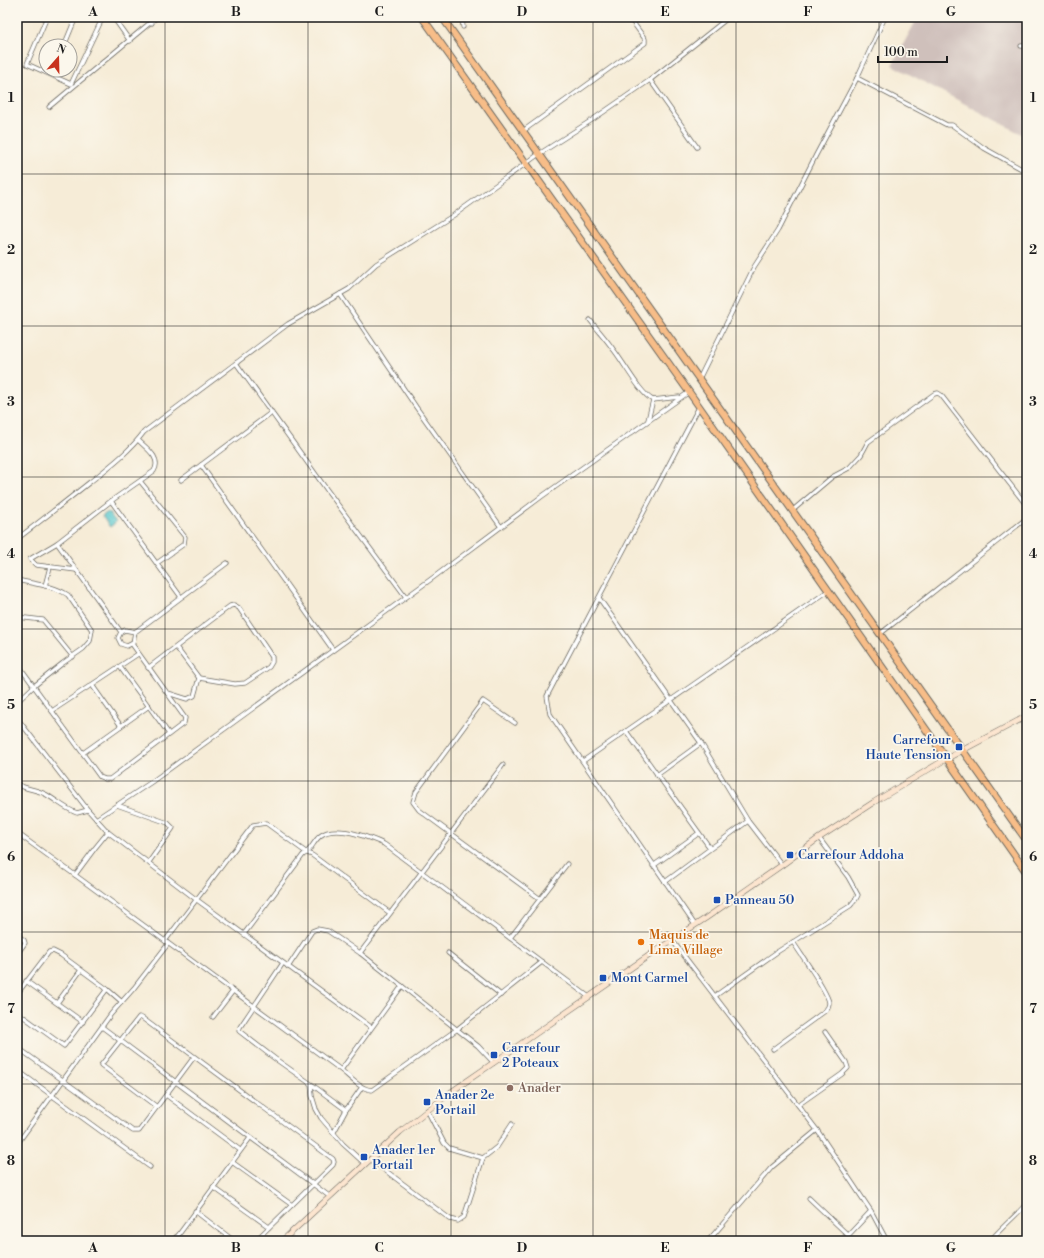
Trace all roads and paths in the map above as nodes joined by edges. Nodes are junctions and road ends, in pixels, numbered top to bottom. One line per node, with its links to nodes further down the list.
1 (47, 17): 15 (street)
2 (76, 17): 17 (street)
3 (103, 17): 22 (street)
4 (113, 17): 18 (street)
5 (147, 17): 13 (street)
6 (157, 17): 13 (street)
7 (422, 17): 31 (highway)
8 (442, 17): 28 (highway)
9 (462, 17): 14 (street)
10 (629, 17): 28 (street)
11 (729, 17): 26 (street)
12 (886, 17): 25 (street)
13 (152, 23): 18 (street)
14 (463, 27)
15 (38, 38)
16 (38, 38): 21 (street)
17 (67, 38)
18 (130, 41): 27 (street)
19 (1021, 46): 20 (street)
20 (1027, 46)
21 (38, 69)
22 (78, 69)
23 (58, 78): 24 (street)
24 (74, 78)
25 (858, 78): 32 (street); 36 (street)
26 (650, 80): 29 (street); 30 (street)
27 (49, 107)
28 (523, 131): 30 (highway)
29 (697, 147)
30 (539, 154): 31 (street); 36 (highway)
31 (527, 163): 33 (street); 37 (highway)
32 (1027, 172)
33 (340, 294): 35 (street); 51 (street)
34 (590, 320): 39 (street)
35 (236, 362): 41 (street); 43 (street)
36 (699, 378): 49 (highway)
37 (688, 392): 38 (street); 40 (highway)
38 (680, 397): 39 (street); 42 (street)
39 (653, 400): 42 (street)
40 (699, 407): 60 (highway); 63 (street)
41 (272, 412): 44 (street); 62 (street)
42 (648, 420): 51 (street)
43 (138, 440): 46 (street); 52 (street)
44 (201, 465): 45 (street); 70 (street)
45 (181, 480)
46 (140, 481): 47 (street); 54 (street)
47 (111, 501): 53 (street); 54 (street)
48 (1027, 506): 49 (street)
49 (793, 510): 67 (highway)
50 (1027, 518): 67 (street)
51 (501, 527): 62 (street)
52 (17, 539)
53 (56, 543): 56 (street); 57 (street)
54 (157, 563): 61 (street)
55 (227, 563): 61 (street)
56 (50, 567): 57 (street); 59 (street)
57 (76, 570): 65 (street)
58 (17, 580): 59 (street)
59 (45, 586): 72 (street)
60 (828, 591): 80 (street); 93 (highway)
61 (181, 597): 66 (street)
62 (406, 597): 70 (street)
63 (599, 598): 80 (street); 94 (street)
64 (17, 617): 72 (street)
65 (121, 632): 66 (street); 68 (street)
66 (135, 632): 68 (street)
67 (880, 634): 91 (highway)
68 (132, 644): 71 (street)
69 (176, 647): 75 (street); 76 (street); 76 (street)
70 (333, 650): 98 (street)
71 (138, 654): 74 (street); 75 (street)
72 (73, 657): 78 (street)
73 (17, 663): 78 (street)
74 (120, 667): 77 (street); 82 (street)
75 (148, 668): 79 (street)
76 (199, 678): 79 (street)
77 (92, 685): 83 (street); 87 (street)
78 (34, 686): 81 (street); 83 (street)
79 (166, 693): 89 (street)
80 (671, 700): 88 (street); 90 (street)
81 (17, 702)
82 (149, 706): 87 (street); 89 (street)
83 (52, 711): 92 (street)
84 (1027, 716): 91 (street)
85 (17, 718): 99 (street)
86 (515, 723): 104 (street)
87 (121, 726): 92 (street)
88 (626, 731): 94 (street); 96 (street)
89 (169, 734): 92 (street)
90 (701, 743): 96 (street); 101 (street)
91 (963, 750): 93 (street); 107 (highway)
92 (83, 753)
93 (946, 759): 106 (street); 115 (highway)
94 (583, 761): 113 (street)
95 (502, 765): 104 (street)
96 (657, 775): 105 (street)
97 (17, 784): 99 (street)
98 (117, 805): 100 (street); 110 (street)
99 (88, 810): 100 (street)
100 (96, 819): 102 (street)
101 (748, 821): 108 (street); 112 (street)
102 (108, 832): 110 (street); 116 (street)
103 (17, 833): 116 (street)
104 (450, 833): 114 (street); 118 (street)
105 (699, 833): 108 (street); 113 (street)
106 (818, 838): 112 (street); 127 (street)
107 (1027, 841)
108 (710, 848): 117 (street)
109 (307, 853): 114 (street); 119 (street); 120 (street); 122 (street)
110 (149, 862): 119 (street)
111 (566, 864): 118 (street)
112 (782, 865): 121 (street)
113 (653, 866): 117 (street)
114 (421, 872): 120 (street); 124 (street)
115 (1027, 873)
116 (75, 875): 126 (street)
117 (665, 882): 121 (street)
118 (539, 898): 124 (street)
119 (197, 900): 122 (street); 126 (street)
120 (390, 913): 129 (street)
121 (695, 925): 125 (street)
122 (244, 934): 132 (street)
123 (17, 935): 131 (street)
124 (510, 938): 133 (street)
125 (672, 940): 142 (street); 143 (street)
126 (165, 941): 128 (street)
127 (793, 942): 142 (street); 156 (street)
128 (168, 944): 139 (street); 144 (street)
129 (360, 953): 134 (street); 137 (street)
130 (448, 953): 141 (street)
131 (17, 954)
132 (283, 962): 134 (street); 146 (street)
133 (542, 962): 141 (street); 143 (street)
134 (288, 966): 151 (street)
135 (81, 970): 136 (street); 138 (street); 145 (street)
136 (26, 981): 140 (street); 145 (street)
137 (402, 986): 151 (street); 152 (street)
138 (107, 989): 144 (street); 149 (street)
139 (233, 991): 146 (street); 148 (street)
140 (17, 994)
141 (501, 995): 152 (street)
142 (715, 996): 167 (street)
143 (590, 997): 158 (street)
144 (122, 1002): 150 (street)
145 (57, 1003): 149 (street)
146 (254, 1007): 160 (street); 163 (street)
147 (17, 1012): 149 (street)
148 (213, 1017)
149 (82, 1022)
150 (102, 1027): 154 (street); 161 (street)
151 (371, 1027): 160 (street)
152 (456, 1030): 158 (street); 164 (street)
153 (825, 1032): 167 (street)
154 (120, 1040): 157 (street); 162 (street); 168 (street)
155 (17, 1047): 161 (street)
156 (773, 1049)
157 (194, 1058): 162 (street); 182 (street)
158 (494, 1063): 170 (street)
159 (17, 1070): 166 (street)
160 (340, 1070): 164 (street)
161 (63, 1081): 166 (street); 168 (street)
162 (175, 1082): 165 (street); 174 (street)
163 (311, 1084): 169 (street); 173 (street)
164 (362, 1087): 169 (street)
165 (166, 1095): 168 (street); 176 (street)
166 (52, 1096): 175 (street); 181 (street)
167 (798, 1105): 172 (street)
168 (157, 1107)
169 (346, 1110): 173 (street)
170 (427, 1110): 177 (street); 178 (street)
171 (512, 1124): 178 (street)
172 (817, 1130): 188 (street); 198 (street)
173 (334, 1132): 180 (street)
174 (250, 1138): 176 (street); 182 (street)
175 (17, 1144)
176 (240, 1150): 179 (street)
177 (370, 1158): 178 (street); 180 (street)
178 (483, 1158)
179 (232, 1162): 183 (street); 187 (street)
180 (365, 1164): 184 (street)
181 (150, 1167)
182 (314, 1184): 184 (street); 187 (street)
183 (213, 1187): 189 (street); 190 (street)
184 (329, 1196): 197 (street)
185 (809, 1198): 191 (street)
186 (1027, 1203): 201 (street)
187 (292, 1205): 190 (street)
188 (872, 1211): 191 (street); 200 (street)
189 (195, 1212): 192 (street); 195 (street)
190 (269, 1227): 196 (street)
191 (848, 1236): 199 (street)
192 (176, 1237): 193 (street); 194 (street)
193 (174, 1241)
194 (182, 1241)
195 (234, 1241)
196 (255, 1241)
197 (282, 1241)
198 (708, 1241)
199 (843, 1241)
200 (887, 1241)
201 (990, 1241)

